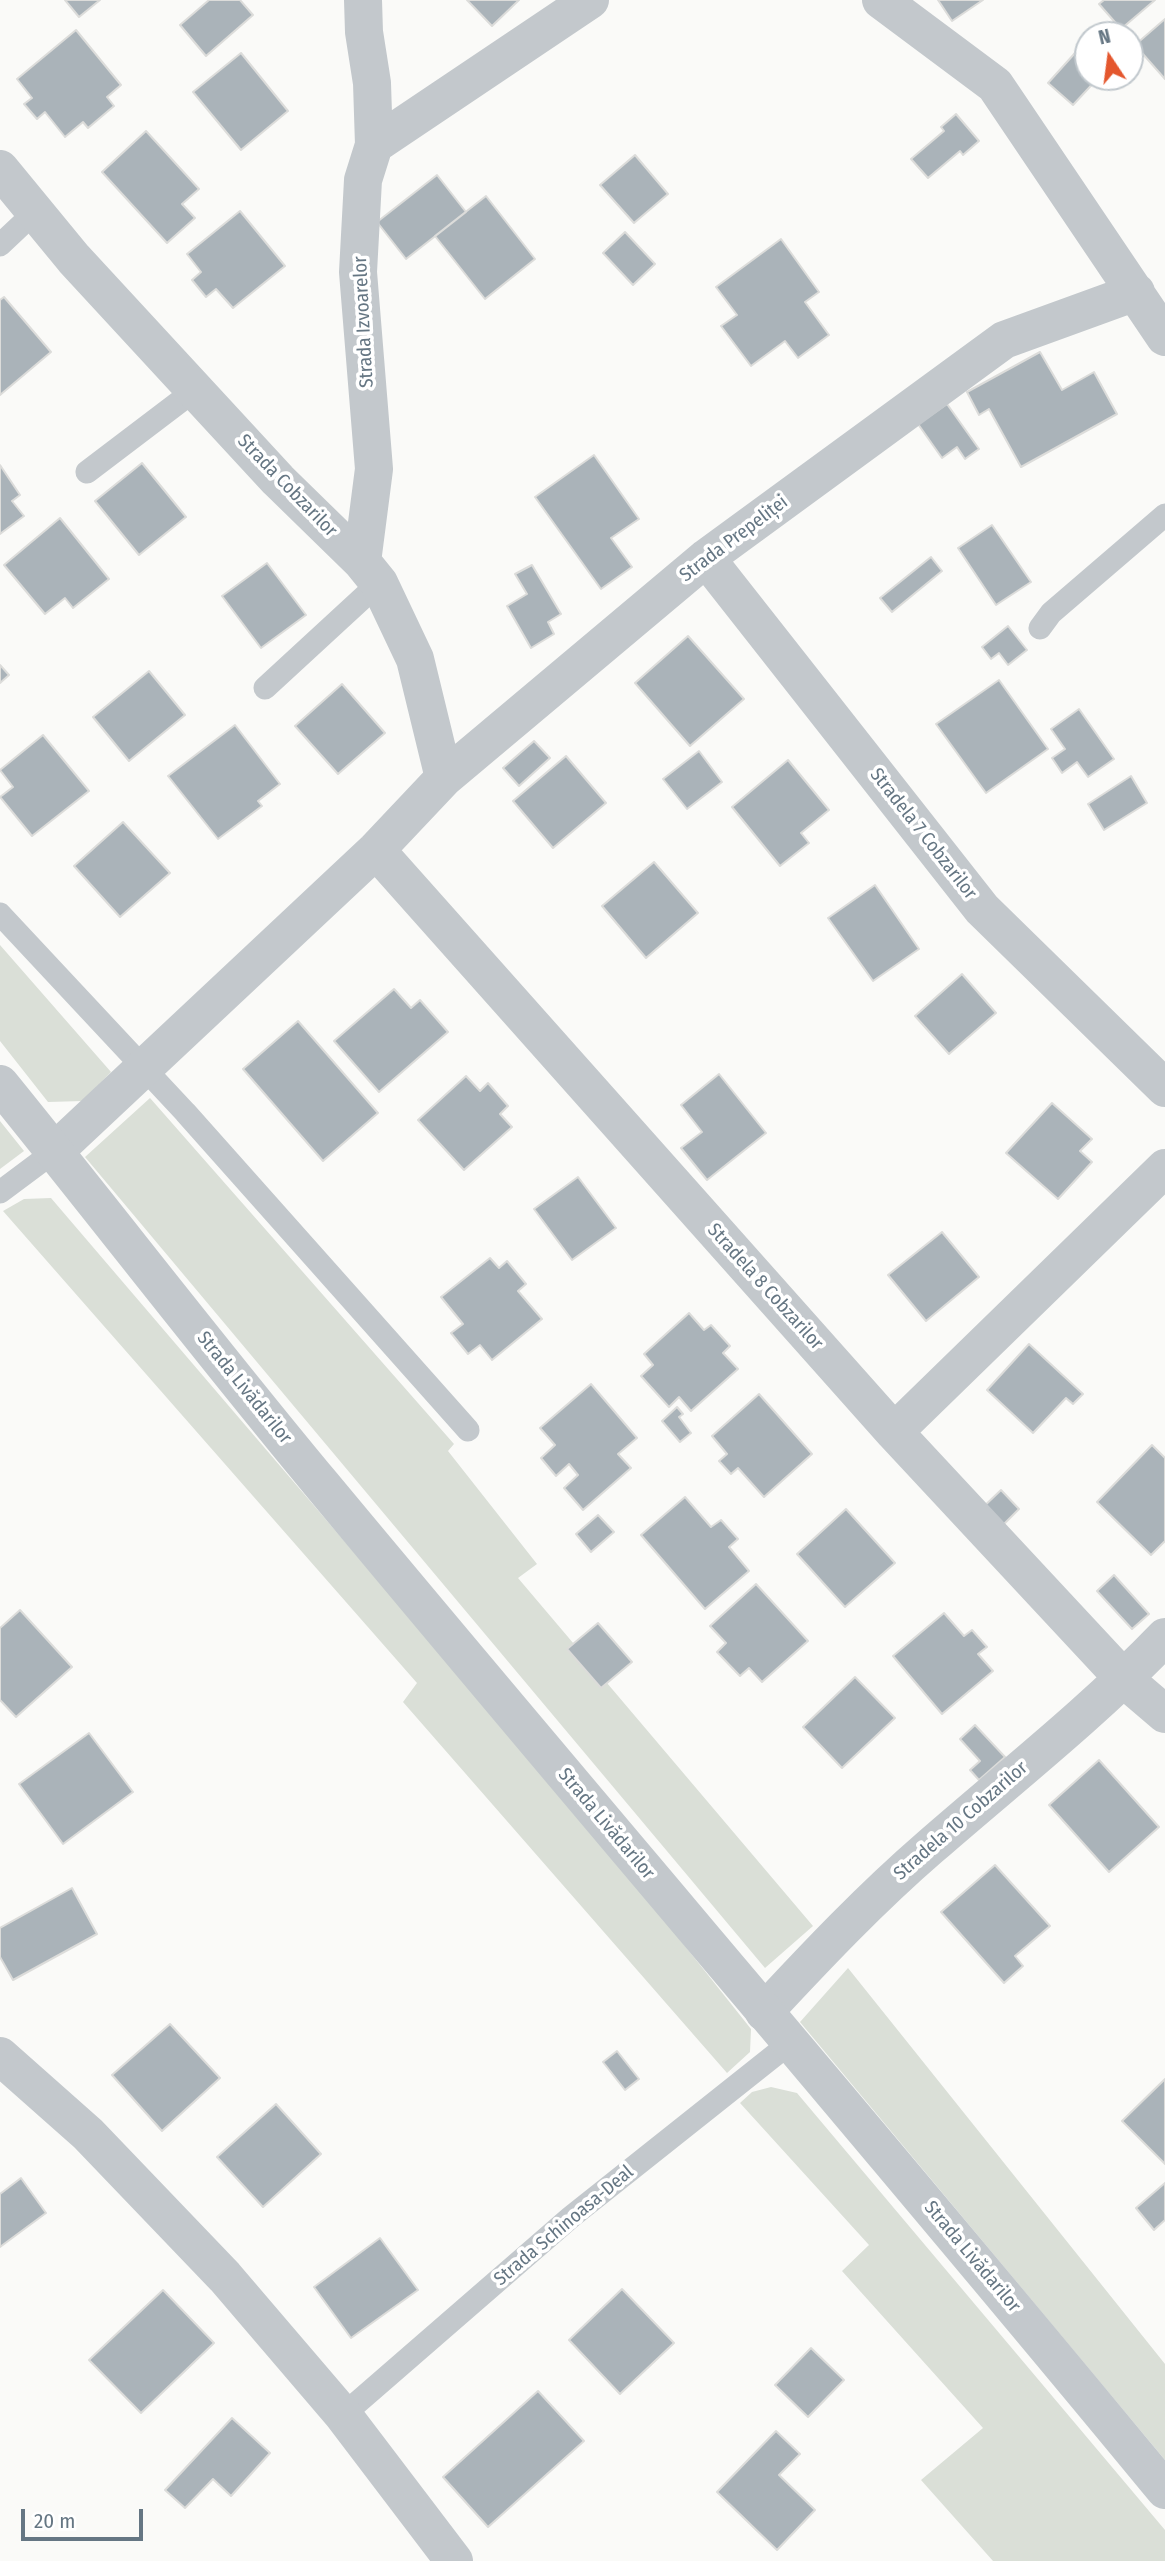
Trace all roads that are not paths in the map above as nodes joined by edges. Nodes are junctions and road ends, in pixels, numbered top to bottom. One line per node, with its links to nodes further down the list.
1 (363, 0): 4 (street, Strada Izvoarelor)
2 (590, 0): 4 (street)
3 (881, 0): 8 (street)
4 (374, 145): 14 (street, Strada Izvoarelor)
5 (0, 169): 6 (street, Strada Cobzarilor)
6 (35, 212): 7 (lane); 10 (street, Strada Cobzarilor)
7 (0, 245)
8 (1136, 292): 9 (street); 13 (street, Strada Prepeliței)
9 (1165, 337)
10 (195, 390): 11 (lane); 14 (street, Strada Cobzarilor)
11 (87, 472)
12 (1165, 515): 15 (lane)
13 (706, 558): 17 (street, Strada Prepeliței); 22 (street, Stradela 7 Cobzarilor)
14 (371, 572): 16 (lane); 17 (street, Strada Cobzarilor)
15 (1040, 628)
16 (265, 688)
17 (444, 778): 18 (street, Strada Prepeliței)
18 (376, 850): 20 (street); 27 (street, Stradela 8 Cobzarilor)
19 (0, 914): 20 (lane)
20 (142, 1069): 23 (street); 26 (lane)
21 (0, 1084): 23 (street, Strada Livădarilor)
22 (1165, 1088)
23 (55, 1151): 25 (lane); 31 (street, Strada Livădarilor)
24 (1165, 1168): 27 (street)
25 (0, 1192)
26 (468, 1430)
27 (894, 1432): 29 (street, Stradela 8 Cobzarilor)
28 (1165, 1637): 29 (street, Stradela 10 Cobzarilor)
29 (1125, 1679): 30 (street, Stradela 8 Cobzarilor); 31 (street, Stradela 10 Cobzarilor)
30 (1165, 1714)
31 (764, 2012): 32 (street, Strada Livădarilor)
32 (790, 2043): 34 (lane, Strada Schinoasa-Deal); 35 (street, Strada Livădarilor)
33 (0, 2056): 34 (street)
34 (342, 2415): 36 (street)
35 (1165, 2490)
36 (454, 2561)

